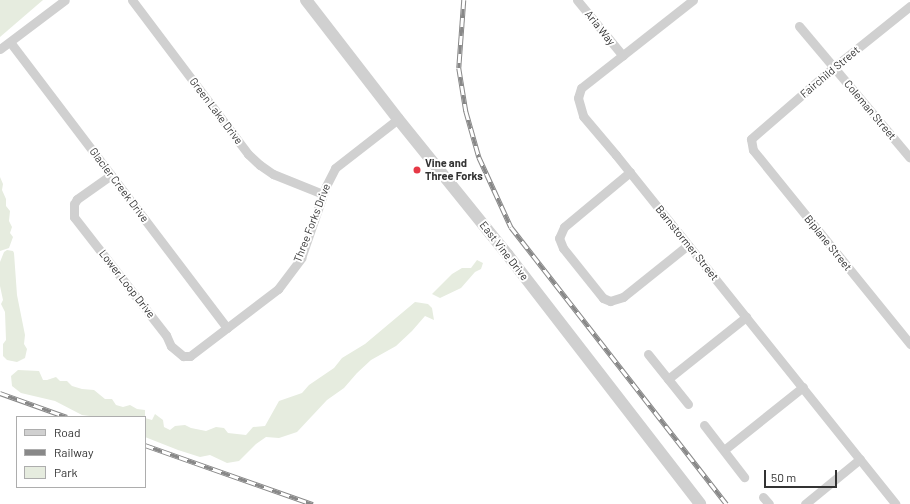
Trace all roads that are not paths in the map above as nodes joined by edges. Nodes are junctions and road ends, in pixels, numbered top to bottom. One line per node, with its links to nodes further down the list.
1 (65, 0): 8 (street)
2 (132, 0): 17 (street, Green Lake Drive)
3 (306, 0): 12 (street, East Vine Drive)
4 (577, 0): 10 (street, Aria Way)
5 (693, 0): 10 (street, Barnstormer Street)
6 (910, 6): 11 (street, Fairchild Street)
7 (799, 26): 11 (street, Coleman Street)
8 (10, 42): 9 (street); 16 (street, Glacier Creek Drive)
9 (0, 50)
10 (623, 56): 15 (street, Barnstormer Street)
11 (834, 67): 13 (street, Fairchild Street); 14 (street, Coleman Street)
12 (398, 119): 17 (street, Three Forks Drive); 30 (street, East Vine Drive)
13 (751, 139): 21 (street, Biplane Street)
14 (908, 153)
15 (630, 172): 18 (street, Barnstormer Street); 18 (street)
16 (111, 175): 20 (street, Glacier Creek Drive); 20 (street, Lower Loop Drive)
17 (323, 194): 20 (street, Three Forks Drive)
18 (688, 245): 19 (street, Barnstormer Street)
19 (746, 316): 23 (street); 24 (street, Barnstormer Street)
20 (227, 328)
21 (910, 344)
22 (648, 354): 23 (street)
23 (668, 379): 25 (street)
24 (803, 388): 27 (street); 28 (street, Barnstormer Street)
25 (688, 404)
26 (704, 425): 27 (street)
27 (724, 450): 29 (street)
28 (860, 459): 31 (street); 32 (street, Barnstormer Street)
29 (744, 477)
30 (700, 504)
31 (805, 504)
32 (896, 504)

